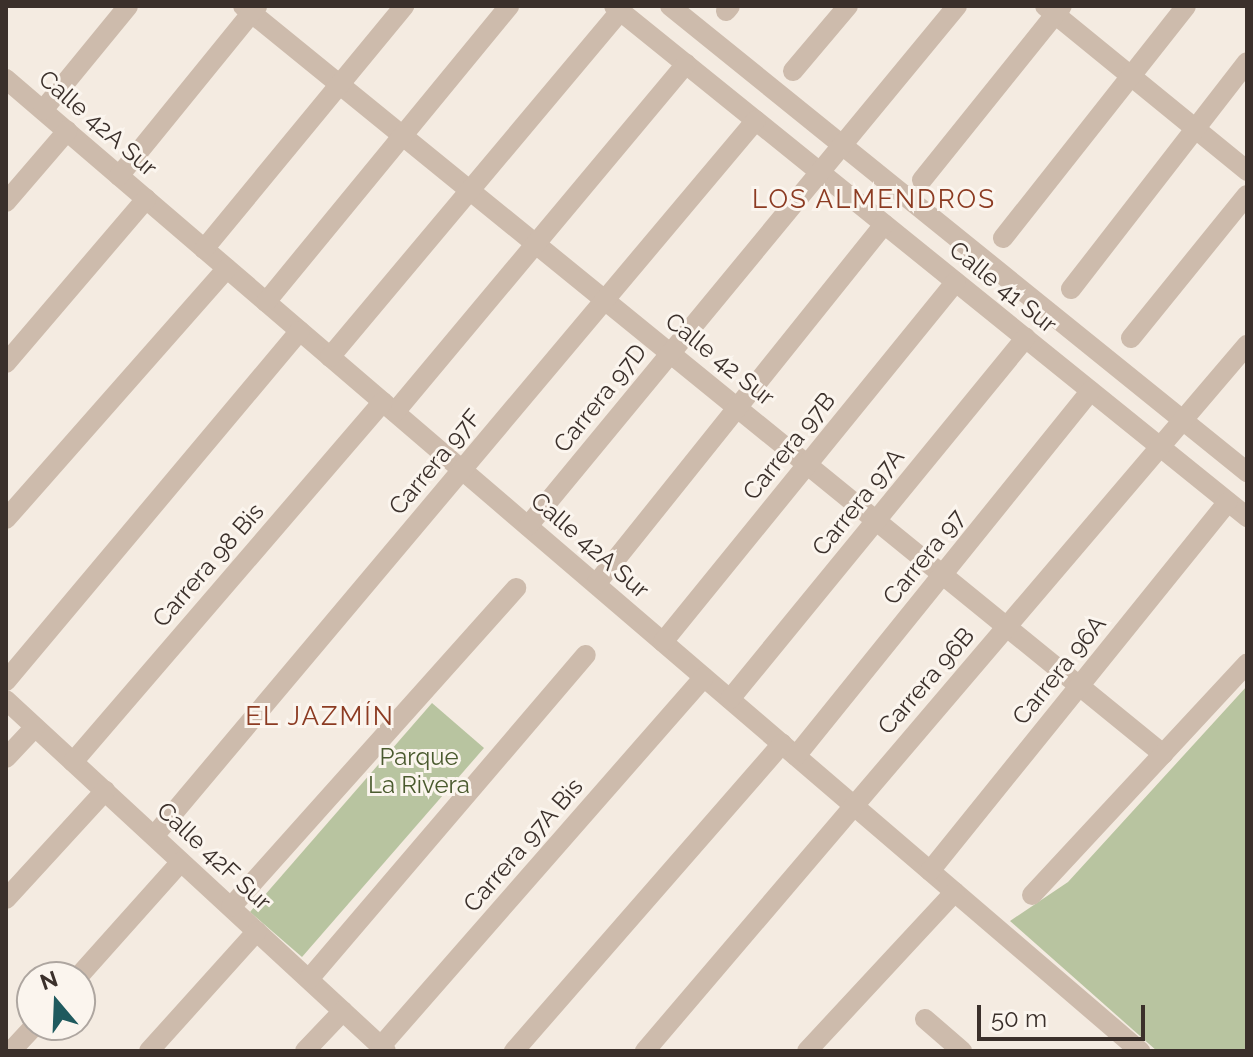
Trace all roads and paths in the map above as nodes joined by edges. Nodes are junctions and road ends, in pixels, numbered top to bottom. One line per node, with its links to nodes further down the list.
1 (128, 6): 17 (street)
2 (404, 6): 16 (street)
3 (509, 6): 21 (street)
4 (670, 6): 22 (street, Calle 41 Sur)
5 (848, 6): 13 (street)
6 (957, 6): 22 (street, Carrera 97D)
7 (1186, 6): 14 (street)
8 (250, 8): 16 (street, Calle 42 Sur); 25 (street)
9 (617, 8): 12 (street, Calle 41 Sur); 27 (street)
10 (1054, 9): 14 (street); 26 (street)
11 (1247, 62): 19 (street)
12 (686, 64): 18 (street, Calle 41 Sur); 33 (street, Carrera 98 Bis)
13 (793, 71)
14 (1132, 75): 19 (street); 32 (street)
15 (6, 79): 17 (street, Calle 42A Sur)
16 (339, 84): 21 (street, Calle 42 Sur); 34 (street)
17 (43, 110): 20 (street, Calle 42A Sur)
18 (756, 120): 24 (street, Calle 41 Sur); 38 (street, Carrera 97F)
19 (1195, 128): 23 (street); 37 (street)
20 (67, 131): 25 (street, Calle 42A Sur); 30 (street)
21 (402, 136): 27 (street, Calle 42 Sur); 39 (street)
22 (842, 145): 24 (street, Carrera 97D); 50 (street, Calle 41 Sur)
23 (1247, 171)
24 (820, 172): 31 (street, Calle 41 Sur); 44 (street, Carrera 97D)
25 (119, 176): 29 (street, Calle 42A Sur)
26 (922, 180)
27 (469, 191): 33 (street, Calle 42 Sur); 45 (street)
28 (1247, 195): 42 (street)
29 (146, 199): 34 (street, Calle 42A Sur); 46 (street)
30 (6, 202)
31 (884, 224): 36 (street, Calle 41 Sur); 49 (street)
32 (1003, 238)
33 (535, 244): 38 (street, Calle 42 Sur); 48 (street, Carrera 98 Bis)
34 (204, 249): 35 (street, Calle 42A Sur)
35 (227, 268): 39 (street, Calle 42A Sur); 57 (street)
36 (956, 282): 41 (street, Calle 41 Sur); 52 (street, Carrera 97B)
37 (1071, 289)
38 (604, 300): 44 (street, Calle 42 Sur); 53 (street, Carrera 97F)
39 (266, 302): 40 (street, Calle 42A Sur)
40 (300, 331): 45 (street, Calle 42A Sur); 68 (street)
41 (1026, 338): 47 (street, Calle 41 Sur); 58 (street, Carrera 97A)
42 (1131, 338)
43 (1247, 345): 50 (street, Carrera 96B)
44 (670, 353): 49 (street, Calle 42 Sur); 59 (street, Carrera 97D)
45 (330, 357): 48 (street, Calle 42A Sur)
46 (6, 363)
47 (1091, 391): 51 (street, Calle 41 Sur); 60 (street, Carrera 97)
48 (389, 407): 53 (street, Calle 42A Sur); 76 (street, Carrera 98 Bis)
49 (737, 407): 52 (street, Calle 42 Sur); 61 (street)
50 (1183, 420): 51 (street, Carrera 96B); 54 (street, Calle 41 Sur)
51 (1160, 447): 55 (street, Calle 41 Sur); 63 (street, Carrera 96B)
52 (808, 464): 58 (street, Calle 42 Sur); 64 (street, Carrera 97B)
53 (462, 470): 59 (street, Calle 42A Sur); 79 (street, Carrera 97F)
54 (1247, 472)
55 (1228, 502): 56 (street, Calle 41 Sur); 69 (street, Carrera 96A)
56 (1247, 517)
57 (6, 519)
58 (876, 521): 60 (street, Calle 42 Sur); 70 (street, Carrera 97A)
59 (528, 526): 61 (street, Calle 42A Sur)
60 (943, 575): 63 (street, Calle 42 Sur); 73 (street, Carrera 97)
61 (596, 584): 64 (street, Calle 42A Sur)
62 (516, 588): 85 (street)
63 (1007, 627): 69 (street, Calle 42 Sur); 78 (street, Carrera 96B)
64 (663, 642): 67 (street, Calle 42A Sur)
65 (586, 655): 88 (street)
66 (1247, 664): 74 (street)
67 (704, 677): 70 (street, Calle 42A Sur); 91 (street, Carrera 97A Bis)
68 (6, 681)
69 (1079, 686): 74 (street, Calle 42 Sur); 81 (street, Carrera 96A)
70 (730, 699): 73 (street, Calle 42A Sur)
71 (6, 700): 72 (street, Calle 42F Sur)
72 (35, 727): 75 (street); 76 (street, Calle 42F Sur)
73 (789, 750): 78 (street, Calle 42A Sur); 94 (street, Carrera 97)
74 (1163, 754): 83 (street)
75 (6, 758)
76 (73, 762): 77 (street, Calle 42F Sur)
77 (105, 791): 79 (street, Calle 42F Sur); 84 (street)
78 (854, 806): 81 (street, Calle 42A Sur); 95 (street, Carrera 96B)
79 (154, 836): 80 (street, Calle 42F Sur)
80 (181, 862): 85 (street, Calle 42F Sur); 87 (street)
81 (930, 871): 82 (street, Calle 42A Sur)
82 (955, 892): 96 (street); 98 (street, Calle 42A Sur)
83 (1032, 895)
84 (6, 899)
85 (231, 907): 86 (street, Calle 42F Sur)
86 (257, 931): 88 (street, Calle 42F Sur); 92 (street)
87 (92, 961)
88 (309, 979): 89 (street, Calle 42F Sur)
89 (343, 1011): 91 (street, Calle 42F Sur); 93 (street)
90 (925, 1019): 97 (street)
91 (384, 1049)
92 (149, 1051)
93 (305, 1051)
94 (514, 1051)
95 (645, 1051)
96 (807, 1051)
97 (962, 1051)
98 (1140, 1051)

